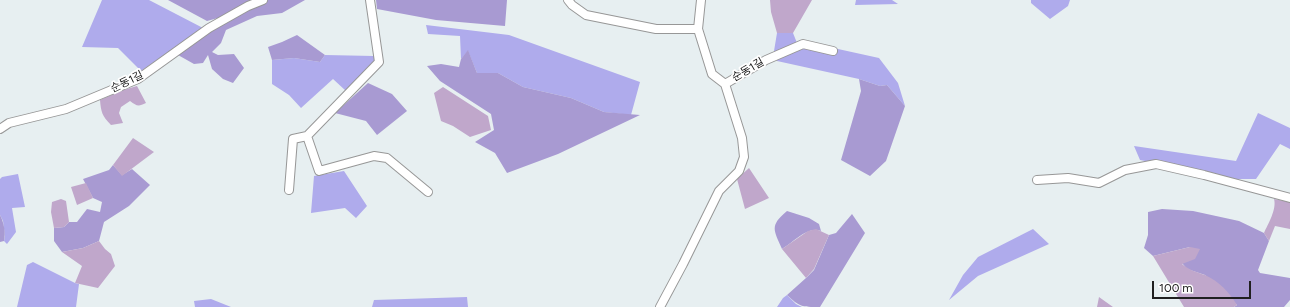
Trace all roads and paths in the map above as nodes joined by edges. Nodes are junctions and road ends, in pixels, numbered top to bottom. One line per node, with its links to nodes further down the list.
1 (263, 0): 8 (street, 순동1길)
2 (370, 0): 9 (street)
3 (568, 0): 5 (street)
4 (700, 1): 5 (street, 순동1길)
5 (698, 28): 7 (street, 순동1길)
6 (833, 51): 7 (street, 순동1길)
7 (725, 84): 14 (street)
8 (0, 129)
9 (307, 136): 11 (street); 12 (street)
10 (1037, 180): 13 (street)
11 (289, 190)
12 (428, 192)
13 (1290, 198)
14 (660, 307)

